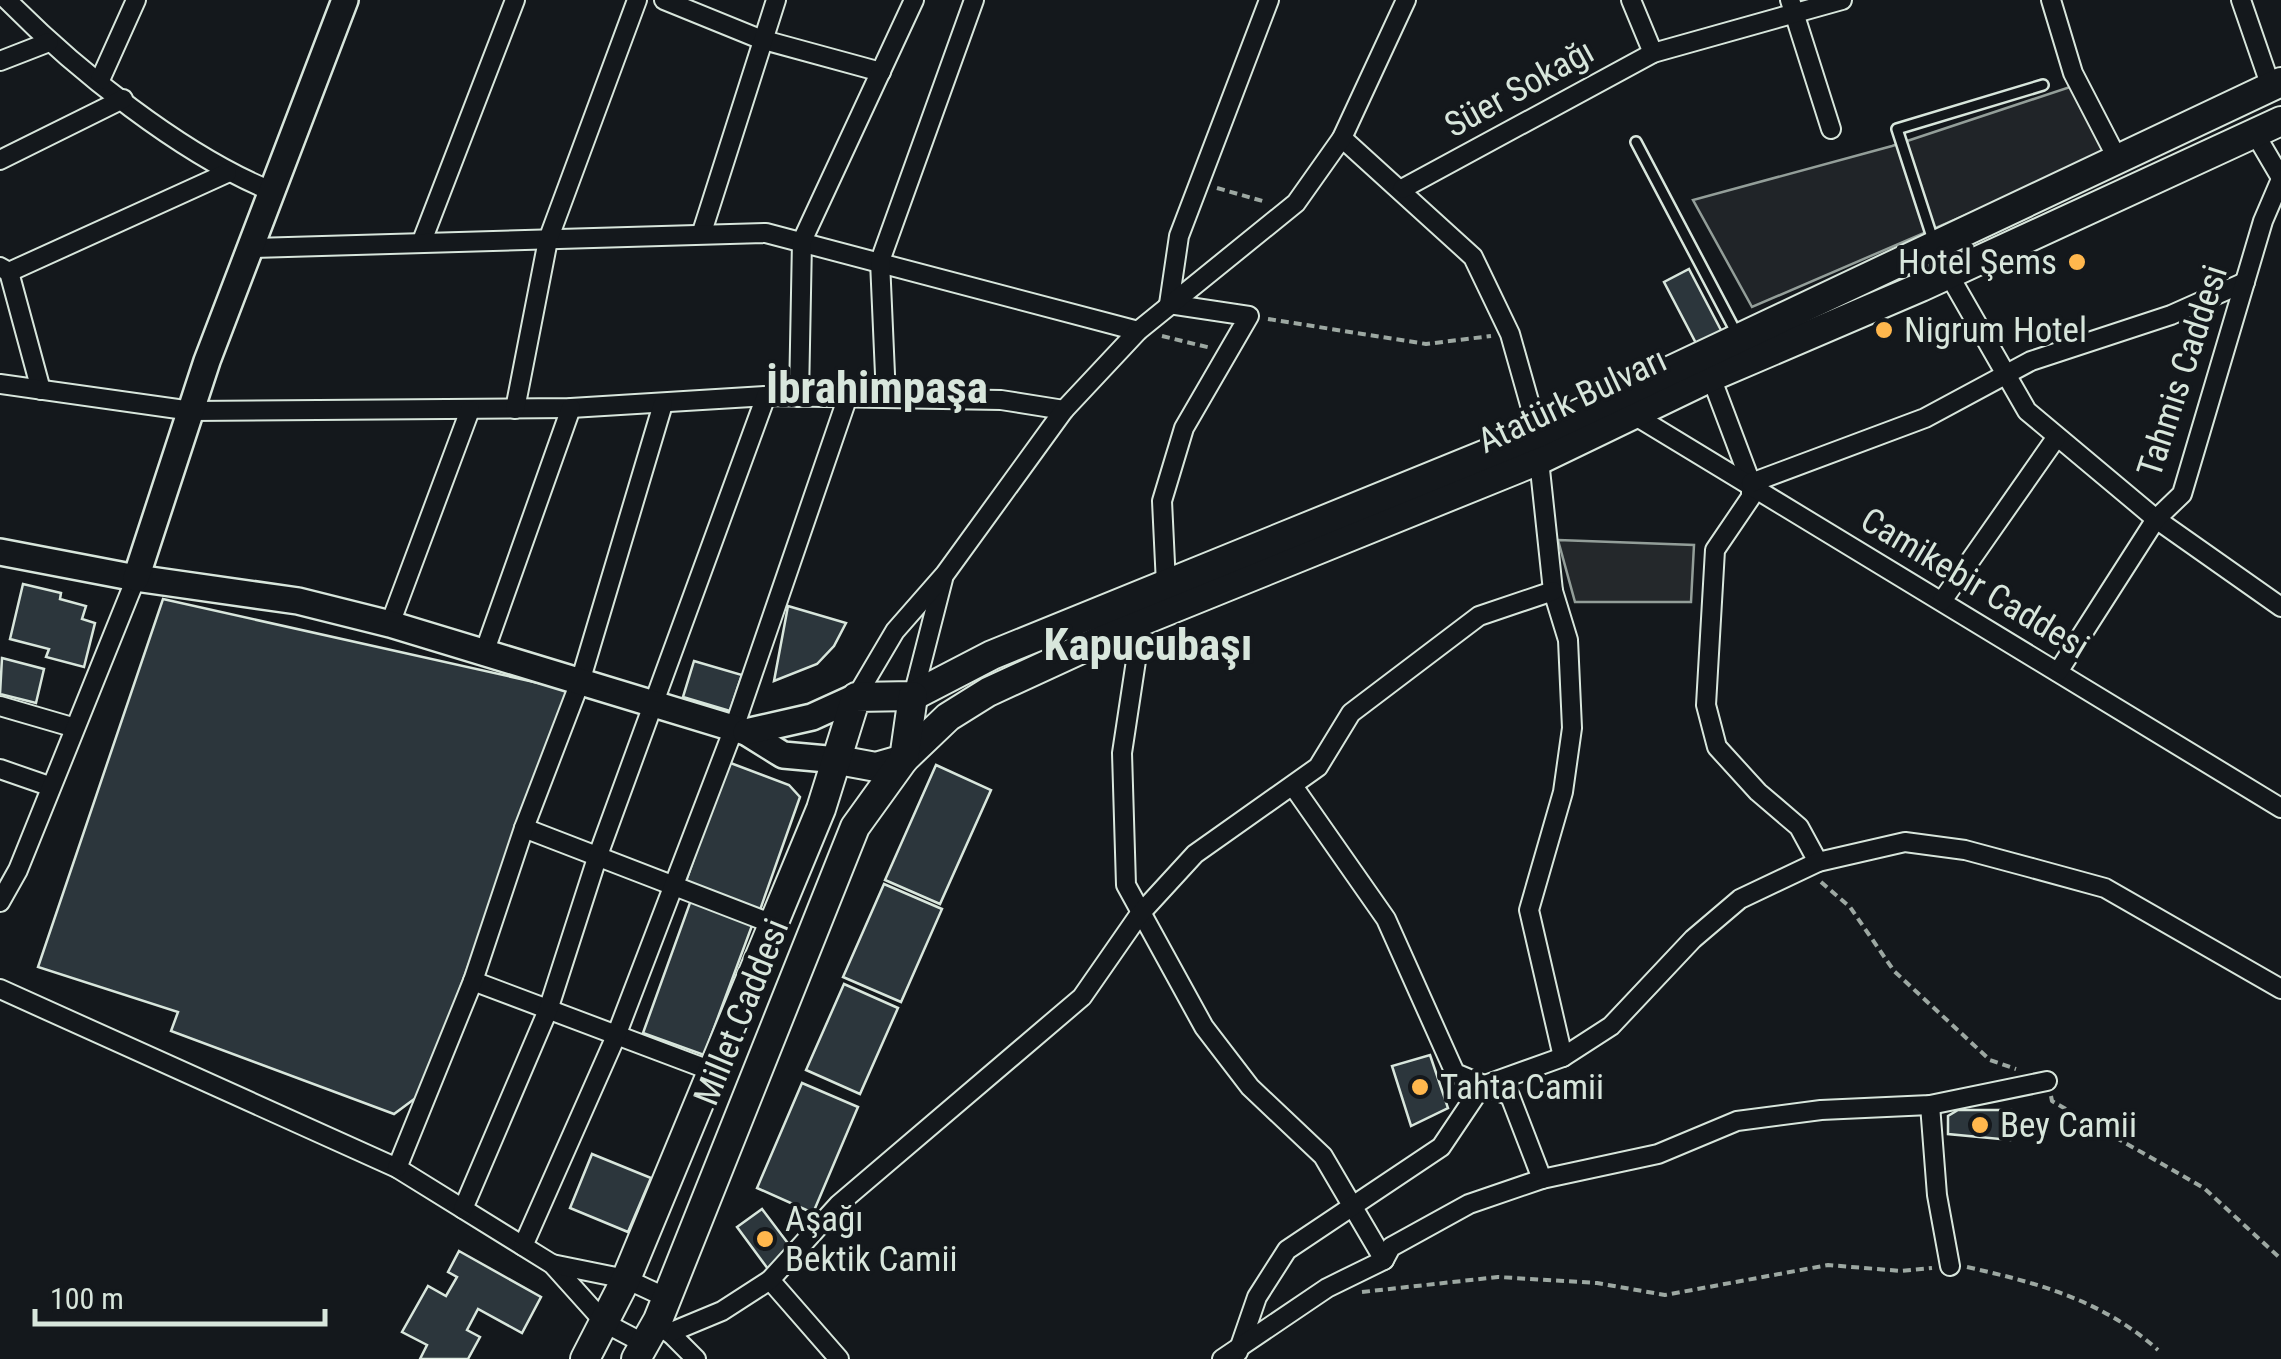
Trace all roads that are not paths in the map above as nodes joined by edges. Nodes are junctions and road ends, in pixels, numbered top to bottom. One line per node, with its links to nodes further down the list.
1 (8, 0): 18 (street)
2 (136, 0): 22 (street)
3 (344, 0): 36 (street)
4 (514, 0): 39 (street)
5 (637, 0): 38 (street)
6 (664, 0): 17 (street)
7 (776, 0): 17 (street)
8 (914, 0): 21 (street)
9 (974, 0): 43 (street)
10 (1268, 0): 47 (street)
11 (1406, 0): 29 (street)
12 (1632, 0): 19 (street)
13 (1842, 0): 16 (street, Süer Sokağı)
14 (2050, 0): 31 (street)
15 (2241, 0): 24 (street)
16 (1792, 7): 19 (street, Süer Sokağı); 27 (street)
17 (760, 39): 21 (street); 37 (street)
18 (49, 42): 20 (street); 22 (street)
19 (1652, 52): 35 (street, Süer Sokağı)
20 (0, 61)
21 (881, 72): 40 (street)
22 (100, 80): 25 (street)
23 (2043, 85): 41 (lane)
24 (2276, 85): 31 (main road, Atatürk Bulvarı)
25 (124, 99): 32 (street); 33 (street)
26 (2281, 121): 28 (main road, Atatürk Bulvarı)
27 (1831, 129)
28 (2254, 132): 34 (street, Tahmis Caddesi); 45 (main road, Atatürk Bulvarı)
29 (1342, 138): 35 (street); 47 (street)
30 (1636, 142): 49 (lane)
31 (2117, 158): 41 (main road, Atatürk Bulvarı)
32 (0, 160)
33 (227, 173): 36 (street); 44 (street)
34 (2281, 178): 46 (street, Tahmis Caddesi)
35 (1402, 189): 66 (street)
36 (271, 191): 42 (street)
37 (702, 232): 38 (street); 40 (street)
38 (548, 240): 39 (street); 61 (street)
39 (422, 241): 42 (street)
40 (802, 242): 43 (street); 55 (street)
41 (1934, 243): 45 (main road); 49 (main road, Atatürk Bulvarı)
42 (253, 248): 63 (street)
43 (880, 261): 48 (street); 56 (street)
44 (4, 270): 53 (street)
45 (1950, 274): 50 (street); 51 (main road, Atatürk Bulvarı)
46 (2245, 282): 50 (street); 68 (street, Tahmis Caddesi)
47 (1169, 304): 48 (street); 72 (street)
48 (1138, 330): 62 (street)
49 (1739, 337): 66 (main road, Atatürk Bulvarı)
50 (2002, 374): 65 (street); 67 (street)
51 (1710, 377): 64 (main road, Atatürk Bulvarı); 67 (street)
52 (0, 384): 53 (street)
53 (41, 390): 63 (street)
54 (766, 396): 55 (street); 58 (street); 83 (street)
55 (798, 397): 57 (street)
56 (886, 397): 57 (street); 62 (street)
57 (847, 399): 86 (street)
58 (663, 404): 59 (street); 80 (street)
59 (571, 408): 61 (street); 78 (street)
60 (470, 410): 61 (street); 63 (street); 77 (street)
61 (515, 410)
62 (1064, 410): 70 (street)
63 (192, 412): 71 (street)
64 (1634, 414): 66 (main road, Atatürk Bulvarı); 67 (street, Camikebir Caddesi)
65 (2056, 438): 68 (street); 74 (street)
66 (1539, 446): 72 (main road, Atatürk Bulvarı); 73 (street); 76 (main road, Atatürk Bulvarı)
67 (1751, 482): 74 (street, Camikebir Caddesi); 95 (street)
68 (2156, 518): 75 (street); 79 (street, Tahmis Caddesi)
69 (0, 552): 71 (street)
70 (944, 574): 81 (street); 82 (street)
71 (136, 578): 77 (street); 85 (street)
72 (1166, 584): 82 (main road, Atatürk Bulvarı)
73 (1553, 591): 91 (street); 106 (street)
74 (1942, 601): 79 (street, Camikebir Caddesi)
75 (2281, 607)
76 (1142, 620): 87 (main road, Atatürk Bulvarı); 99 (street)
77 (390, 624): 78 (street)
78 (484, 653): 80 (street)
79 (2058, 672): 92 (street, Camikebir Caddesi)
80 (580, 682): 83 (street); 93 (street)
81 (856, 696): 82 (main road); 86 (street); 88 (main road, Millet Caddesi)
82 (913, 696): 87 (main road, Millet Caddesi)
83 (654, 704): 86 (street); 94 (street)
84 (0, 706): 85 (street)
85 (72, 727): 90 (street)
86 (740, 730): 88 (street); 97 (street)
87 (904, 759): 88 (main road); 122 (main road, Millet Caddesi)
88 (838, 760): 100 (main road, Millet Caddesi)
89 (0, 770): 90 (street)
90 (49, 786): 96 (street)
91 (1294, 786): 99 (street); 109 (street)
92 (2281, 808)
93 (524, 828): 94 (street); 101 (street)
94 (596, 858): 97 (street); 104 (street)
95 (1818, 862): 103 (street); 106 (street)
96 (9, 867): 98 (street)
97 (670, 886): 100 (street); 105 (street)
98 (0, 902)
99 (1139, 915): 113 (street); 120 (street)
100 (772, 924): 107 (main road, Millet Caddesi)
101 (473, 982): 104 (street); 111 (street)
102 (0, 988): 111 (street)
103 (2281, 989)
104 (548, 1010): 105 (street); 114 (street)
105 (616, 1036): 107 (street); 115 (street)
106 (1563, 1057): 109 (street)
107 (712, 1071): 119 (main road, Millet Caddesi)
108 (2047, 1080): 110 (street)
109 (1482, 1086): 112 (street); 113 (street)
110 (1930, 1105): 112 (street); 118 (street)
111 (396, 1168): 114 (street)
112 (1542, 1179): 116 (street)
113 (1351, 1203): 116 (street); 123 (street)
114 (463, 1209): 115 (street)
115 (523, 1246): 117 (street)
116 (1384, 1260): 123 (street)
117 (552, 1264): 119 (street); 121 (street)
118 (1950, 1266)
119 (626, 1278): 121 (main road, Millet Caddesi); 122 (street)
120 (770, 1280): 122 (street); 126 (street)
121 (605, 1322): 122 (street); 124 (main road, Millet Caddesi)
122 (655, 1331): 125 (street)
123 (1230, 1356)
124 (585, 1359)
125 (696, 1359)
126 (838, 1359)

